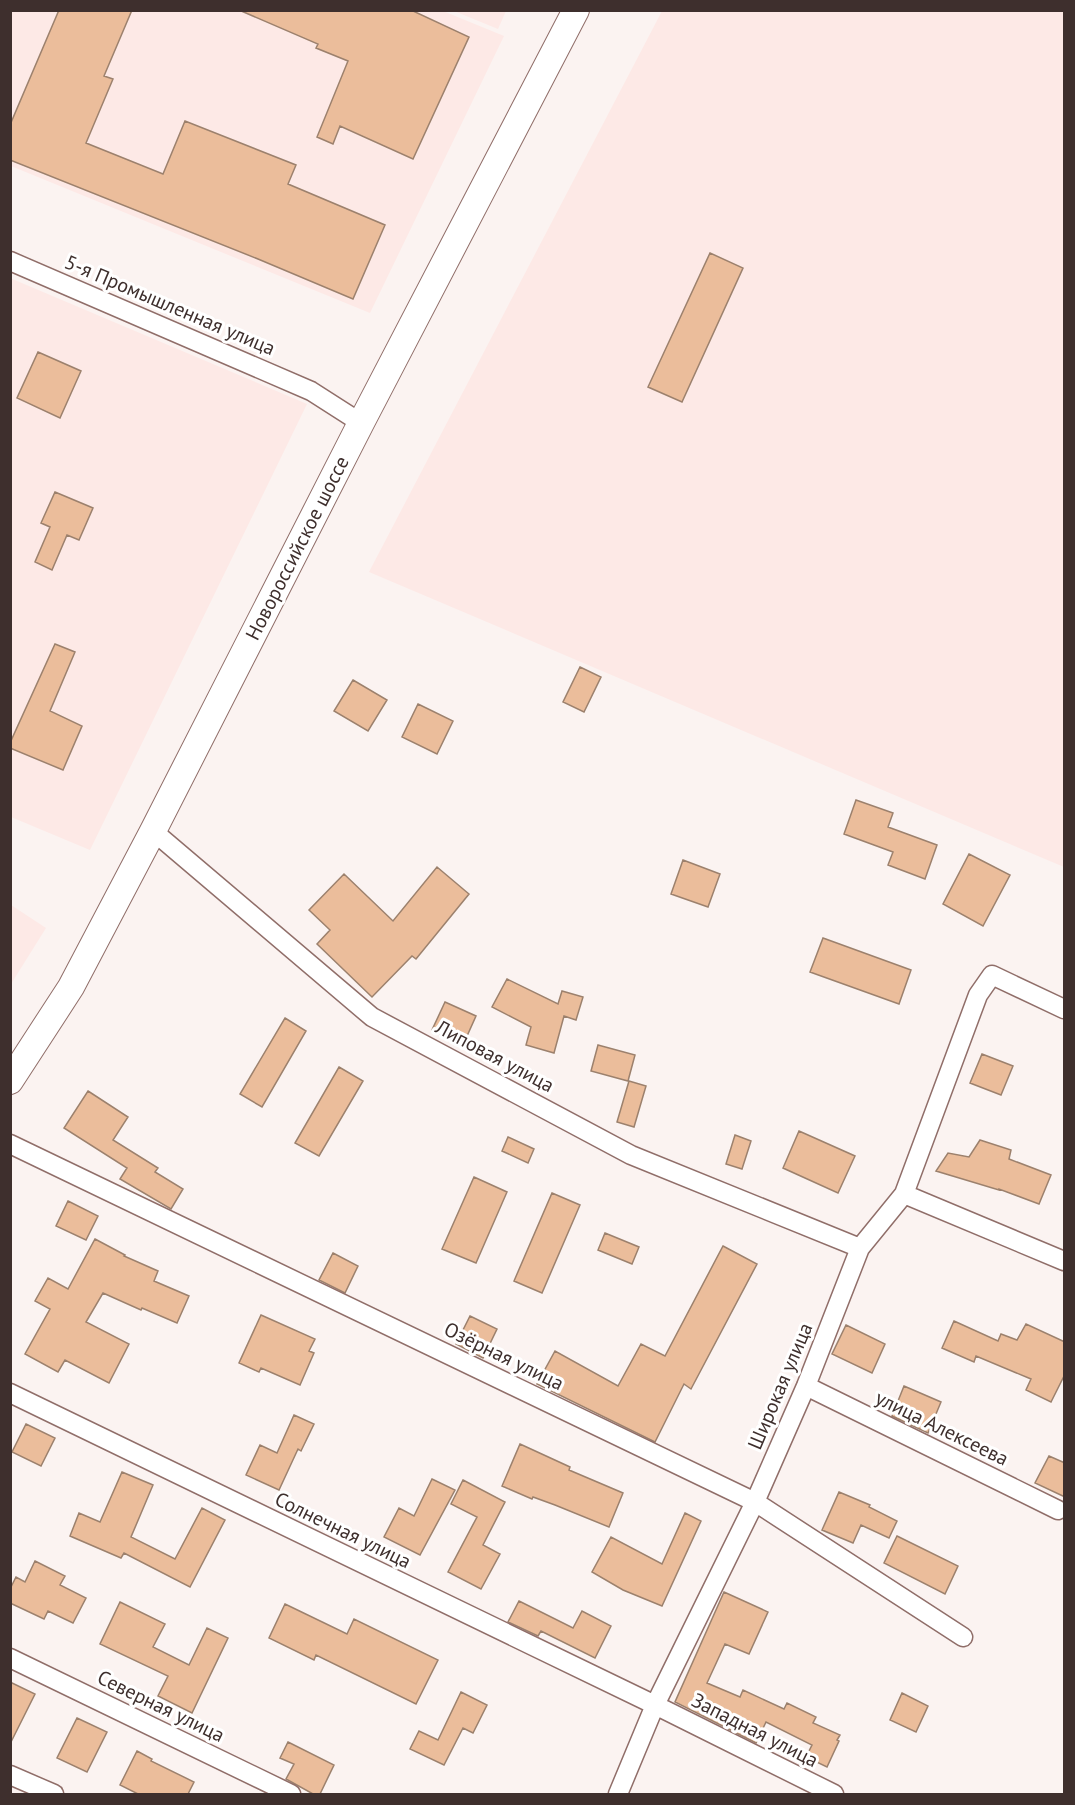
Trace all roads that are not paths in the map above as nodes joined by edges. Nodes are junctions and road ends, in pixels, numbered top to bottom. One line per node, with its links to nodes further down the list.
1 (576, 10): 3 (main road, Новороссийское шоссе)
2 (10, 261): 3 (street, 5-я Промышленная улица)
3 (361, 423): 4 (main road, Новороссийское шоссе)
4 (153, 831): 6 (main road, Новороссийское шоссе); 9 (street, Липовая улица)
5 (1065, 1009): 8 (street, Широкая улица)
6 (10, 1081)
7 (10, 1144): 13 (street, Озёрная улица)
8 (904, 1194): 9 (street, Широкая улица); 10 (street)
9 (860, 1248): 11 (street, Широкая улица)
10 (1065, 1261)
11 (806, 1386): 13 (street, Широкая улица); 14 (street, улица Алексеева)
12 (10, 1393): 17 (street, Солнечная улица)
13 (755, 1502): 15 (street, Озёрная улица); 17 (street, Широкая улица)
14 (1058, 1510)
15 (963, 1637)
16 (10, 1658): 20 (street, Северная улица)
17 (656, 1705): 21 (street, Широкая улица); 22 (street, Западная улица)
18 (10, 1775): 19 (street)
19 (54, 1794)
20 (291, 1794)
21 (618, 1794)
22 (834, 1794)

